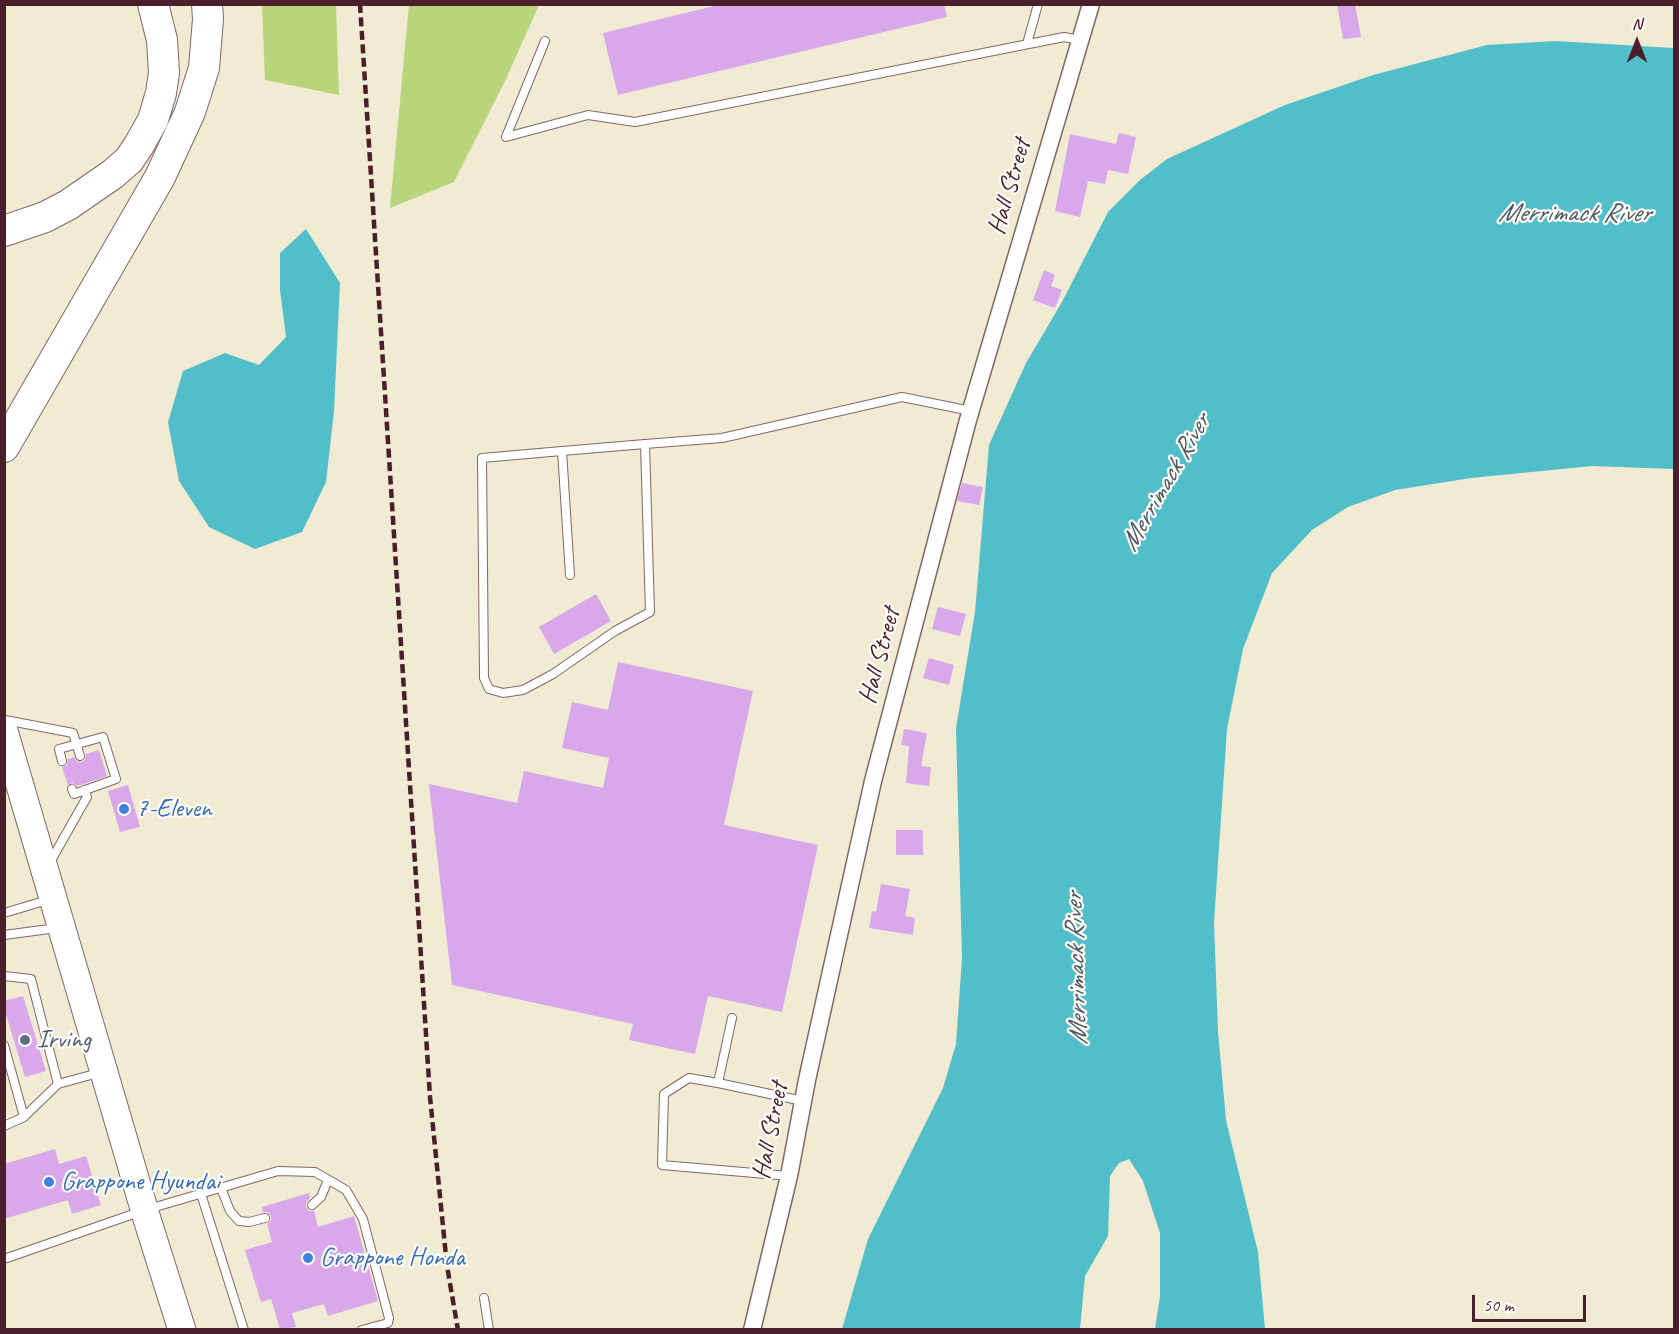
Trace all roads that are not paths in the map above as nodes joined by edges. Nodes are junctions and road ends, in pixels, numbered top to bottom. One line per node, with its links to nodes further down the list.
1 (153, 4): 8 (highway)
2 (207, 4): 9 (highway)
3 (1038, 4): 7 (lane)
4 (1091, 4): 5 (street, Hall Street)
5 (1080, 40): 7 (lane); 10 (street, Hall Street)
6 (545, 41): 7 (lane)
7 (1027, 44)
8 (4, 231)
9 (50, 369): 11 (highway); 13 (highway)
10 (971, 411): 12 (lane); 34 (street, Hall Street)
11 (4, 413)
12 (645, 444): 14 (lane); 14 (lane)
13 (4, 447)
14 (562, 451): 15 (lane)
15 (570, 575)
16 (4, 720): 18 (lane)
17 (4, 731): 23 (main road)
18 (76, 744): 19 (lane); 20 (lane); 21 (lane)
19 (80, 756)
20 (62, 761)
21 (87, 788): 22 (lane); 23 (lane)
22 (72, 789)
23 (45, 870): 24 (main road)
24 (54, 898): 25 (lane); 26 (main road)
25 (4, 913)
26 (63, 929): 27 (lane); 31 (main road)
27 (4, 935)
28 (4, 976): 33 (lane)
29 (732, 1018): 32 (lane)
30 (4, 1045): 35 (lane)
31 (105, 1071): 33 (lane); 42 (main road)
32 (718, 1083): 34 (lane); 37 (lane)
33 (58, 1084): 35 (lane)
34 (803, 1101): 37 (street, Hall Street)
35 (24, 1117): 36 (lane)
36 (4, 1126)
37 (789, 1176): 51 (street, Hall Street)
38 (328, 1180): 39 (lane); 41 (lane); 46 (lane)
39 (221, 1188): 40 (lane); 43 (lane)
40 (201, 1194): 42 (lane); 48 (lane)
41 (312, 1205)
42 (145, 1210): 44 (lane); 47 (main road)
43 (265, 1218)
44 (4, 1259)
45 (484, 1298): 50 (lane)
46 (387, 1326): 49 (lane)
47 (182, 1329)
48 (244, 1329)
49 (363, 1329)
50 (489, 1329)
51 (753, 1329)

